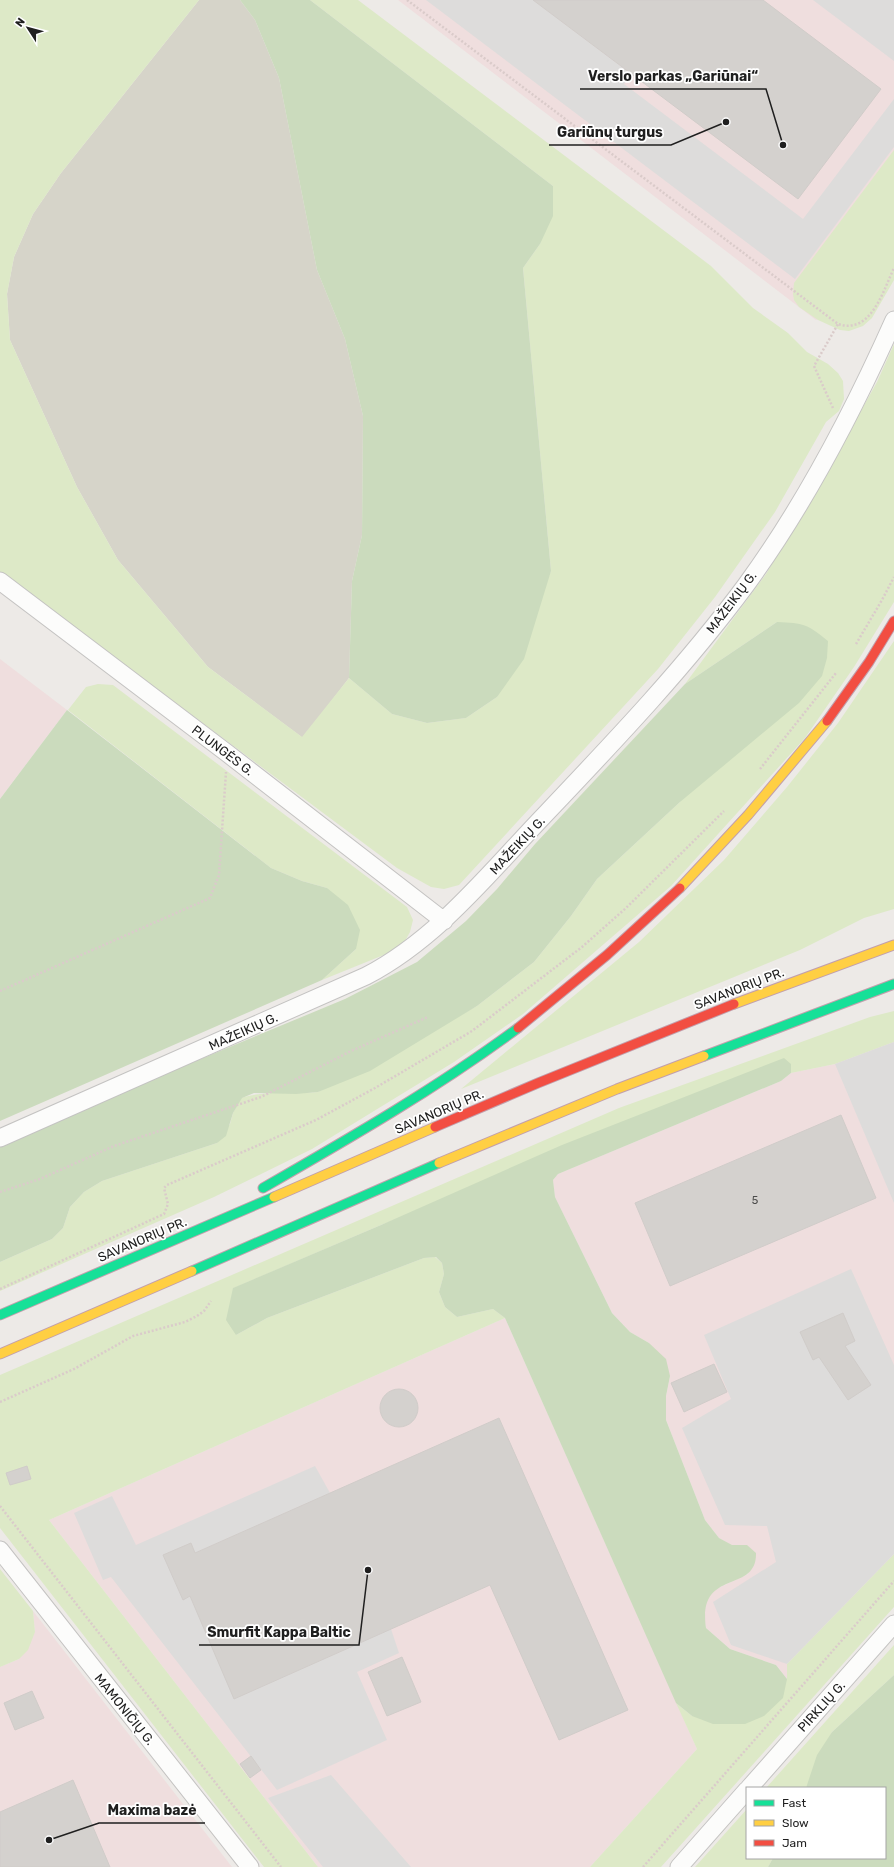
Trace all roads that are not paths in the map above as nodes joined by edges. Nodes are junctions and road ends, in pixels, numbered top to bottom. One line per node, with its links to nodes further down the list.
1 (894, 320): 4 (street, MAŽEIKIŲ G.)
2 (0, 581): 4 (street, PLUNGĖS G.)
3 (894, 621): 8 (highway)
4 (444, 921): 7 (street, MAŽEIKIŲ G.)
5 (894, 945): 10 (highway, SAVANORIŲ PR.)
6 (892, 985): 12 (highway)
7 (0, 1138)
8 (256, 1193)
9 (242, 1201): 10 (highway)
10 (181, 1236): 11 (highway, SAVANORIŲ PR.)
11 (0, 1315)
12 (0, 1354)
13 (0, 1550): 17 (street, MAMONIČIŲ G.)
14 (894, 1624): 15 (street, PIRKLIŲ G.)
15 (750, 1787)
16 (746, 1791): 18 (street, PIRKLIŲ G.)
17 (250, 1867)
18 (679, 1867)

